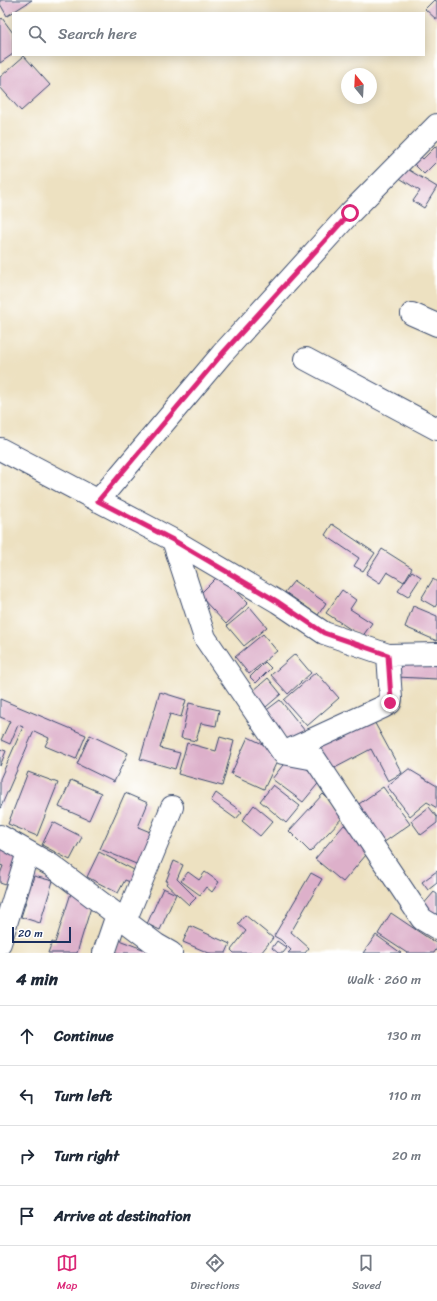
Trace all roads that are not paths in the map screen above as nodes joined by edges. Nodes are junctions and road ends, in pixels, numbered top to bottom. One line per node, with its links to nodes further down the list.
1 (437, 125): 7 (street)
2 (412, 314): 3 (street)
3 (437, 325)
4 (306, 359): 5 (street)
5 (437, 429)
6 (0, 449): 7 (street)
7 (98, 501): 8 (street)
8 (173, 540): 10 (street); 11 (street)
9 (437, 654): 10 (street)
10 (388, 655): 11 (street)
11 (283, 753): 16 (street)
12 (172, 807): 15 (street)
13 (0, 836): 14 (street)
14 (28, 852): 15 (street); 17 (street)
15 (121, 918): 18 (street); 19 (street)
16 (437, 928)
17 (0, 943)
18 (104, 953)
19 (171, 953)

